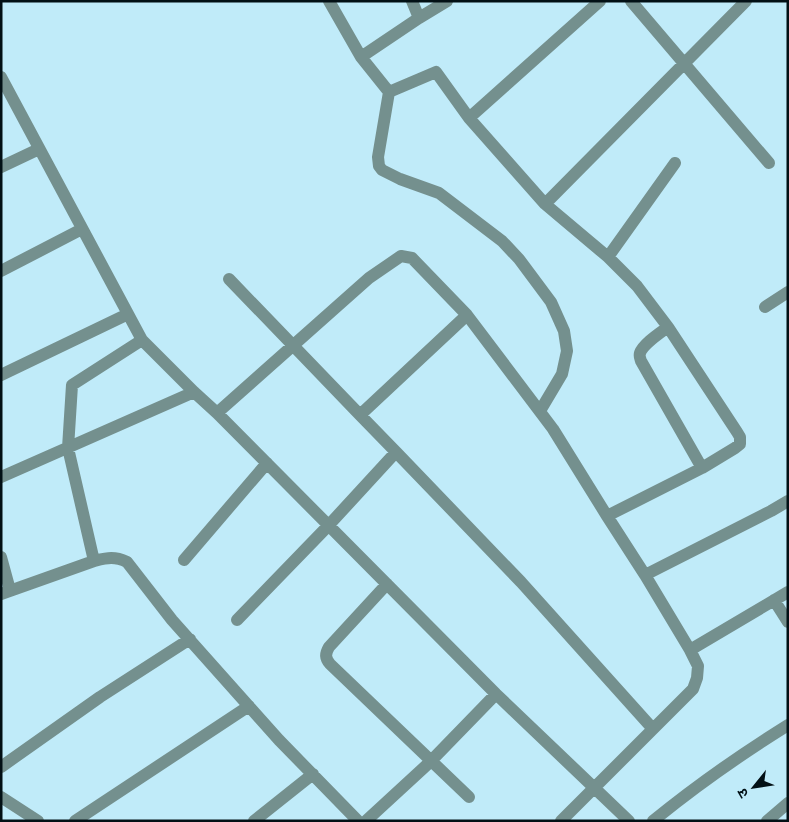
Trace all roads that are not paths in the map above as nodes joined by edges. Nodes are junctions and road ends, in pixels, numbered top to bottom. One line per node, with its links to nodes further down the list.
1 (329, 1): 8 (street)
2 (412, 1): 7 (street)
3 (446, 1): 7 (street)
4 (600, 1): 12 (street)
5 (631, 1): 9 (street)
6 (746, 1): 9 (street)
7 (419, 18): 8 (street)
8 (361, 57): 11 (street)
9 (684, 64): 15 (street); 17 (street)
10 (2, 81): 13 (street)
11 (389, 92): 12 (street); 31 (street)
12 (469, 118): 17 (street)
13 (39, 149): 16 (street); 18 (street)
14 (675, 163): 19 (street)
15 (769, 163)
16 (1, 167)
17 (545, 204): 19 (street)
18 (82, 229): 20 (street); 24 (street)
19 (608, 257): 26 (street)
20 (1, 272)
21 (229, 280): 28 (street)
22 (788, 292): 23 (street)
23 (766, 308)
24 (128, 314): 27 (street); 29 (street)
25 (466, 315): 28 (street); 31 (street); 33 (street)
26 (668, 327): 37 (street); 37 (street)
27 (142, 340): 30 (street); 34 (street)
28 (292, 346): 32 (street); 33 (street)
29 (1, 375)
30 (194, 392): 32 (street); 34 (street)
31 (540, 411): 40 (street)
32 (217, 413): 36 (street)
33 (360, 415): 35 (street)
34 (68, 448): 38 (street); 44 (street)
35 (396, 452): 41 (street); 57 (street)
36 (267, 464): 41 (street); 43 (street)
37 (702, 468): 40 (street)
38 (1, 478)
39 (788, 501): 45 (street)
40 (607, 516): 45 (street)
41 (328, 526): 46 (street); 50 (street)
42 (1, 557): 47 (street)
43 (184, 560)
44 (94, 561): 47 (street); 52 (street)
45 (645, 575): 53 (street)
46 (387, 584): 54 (street); 58 (street)
47 (6, 592)
48 (788, 592): 49 (street)
49 (774, 600): 51 (street); 53 (street)
50 (237, 620)
51 (788, 622)
52 (190, 639): 55 (street); 59 (street)
53 (690, 650): 57 (street)
54 (496, 694): 58 (street); 61 (street)
55 (249, 706): 60 (street); 66 (street)
56 (788, 725): 72 (street)
57 (653, 729): 61 (street)
58 (430, 762): 63 (street); 69 (street)
59 (1, 767)
60 (313, 774): 67 (street); 68 (street)
61 (593, 787): 70 (street); 71 (street)
62 (1, 797): 65 (street)
63 (469, 797)
64 (788, 803): 73 (street)
65 (38, 821)
66 (75, 821)
67 (254, 821)
68 (358, 821)
69 (366, 821)
70 (561, 821)
71 (629, 821)
72 (653, 821)
73 (767, 821)

